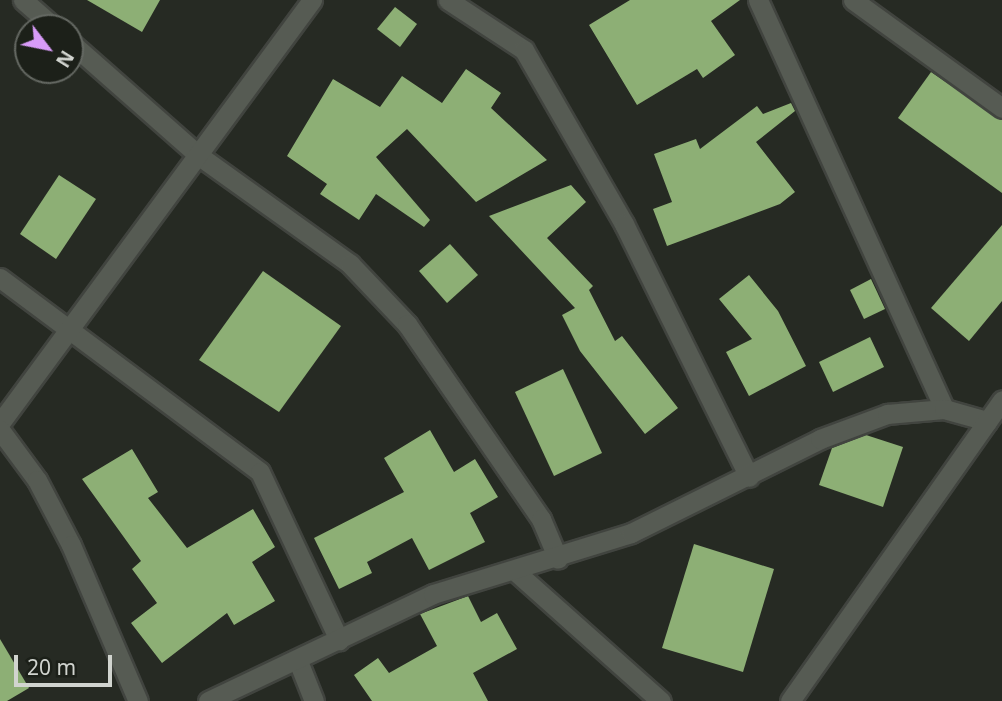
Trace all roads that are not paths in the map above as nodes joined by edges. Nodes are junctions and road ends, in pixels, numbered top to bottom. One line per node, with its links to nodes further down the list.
1 (23, 0): 6 (street)
2 (312, 0): 9 (street)
3 (448, 0): 17 (street)
4 (758, 0): 13 (street)
5 (853, 0): 8 (street)
6 (39, 14)
7 (84, 54): 9 (street)
8 (1002, 108)
9 (198, 155): 11 (street); 18 (street)
10 (0, 278): 11 (street)
11 (71, 327): 15 (street); 20 (street)
12 (1002, 400): 14 (street)
13 (944, 409): 14 (street); 17 (street)
14 (987, 421): 26 (street)
15 (0, 424)
16 (0, 430): 22 (street)
17 (749, 477): 18 (street)
18 (558, 559): 19 (street)
19 (516, 572): 20 (street); 25 (street)
20 (339, 640): 21 (street)
21 (298, 660): 23 (street); 24 (street)
22 (138, 701)
23 (208, 701)
24 (314, 701)
25 (661, 701)
26 (790, 701)

